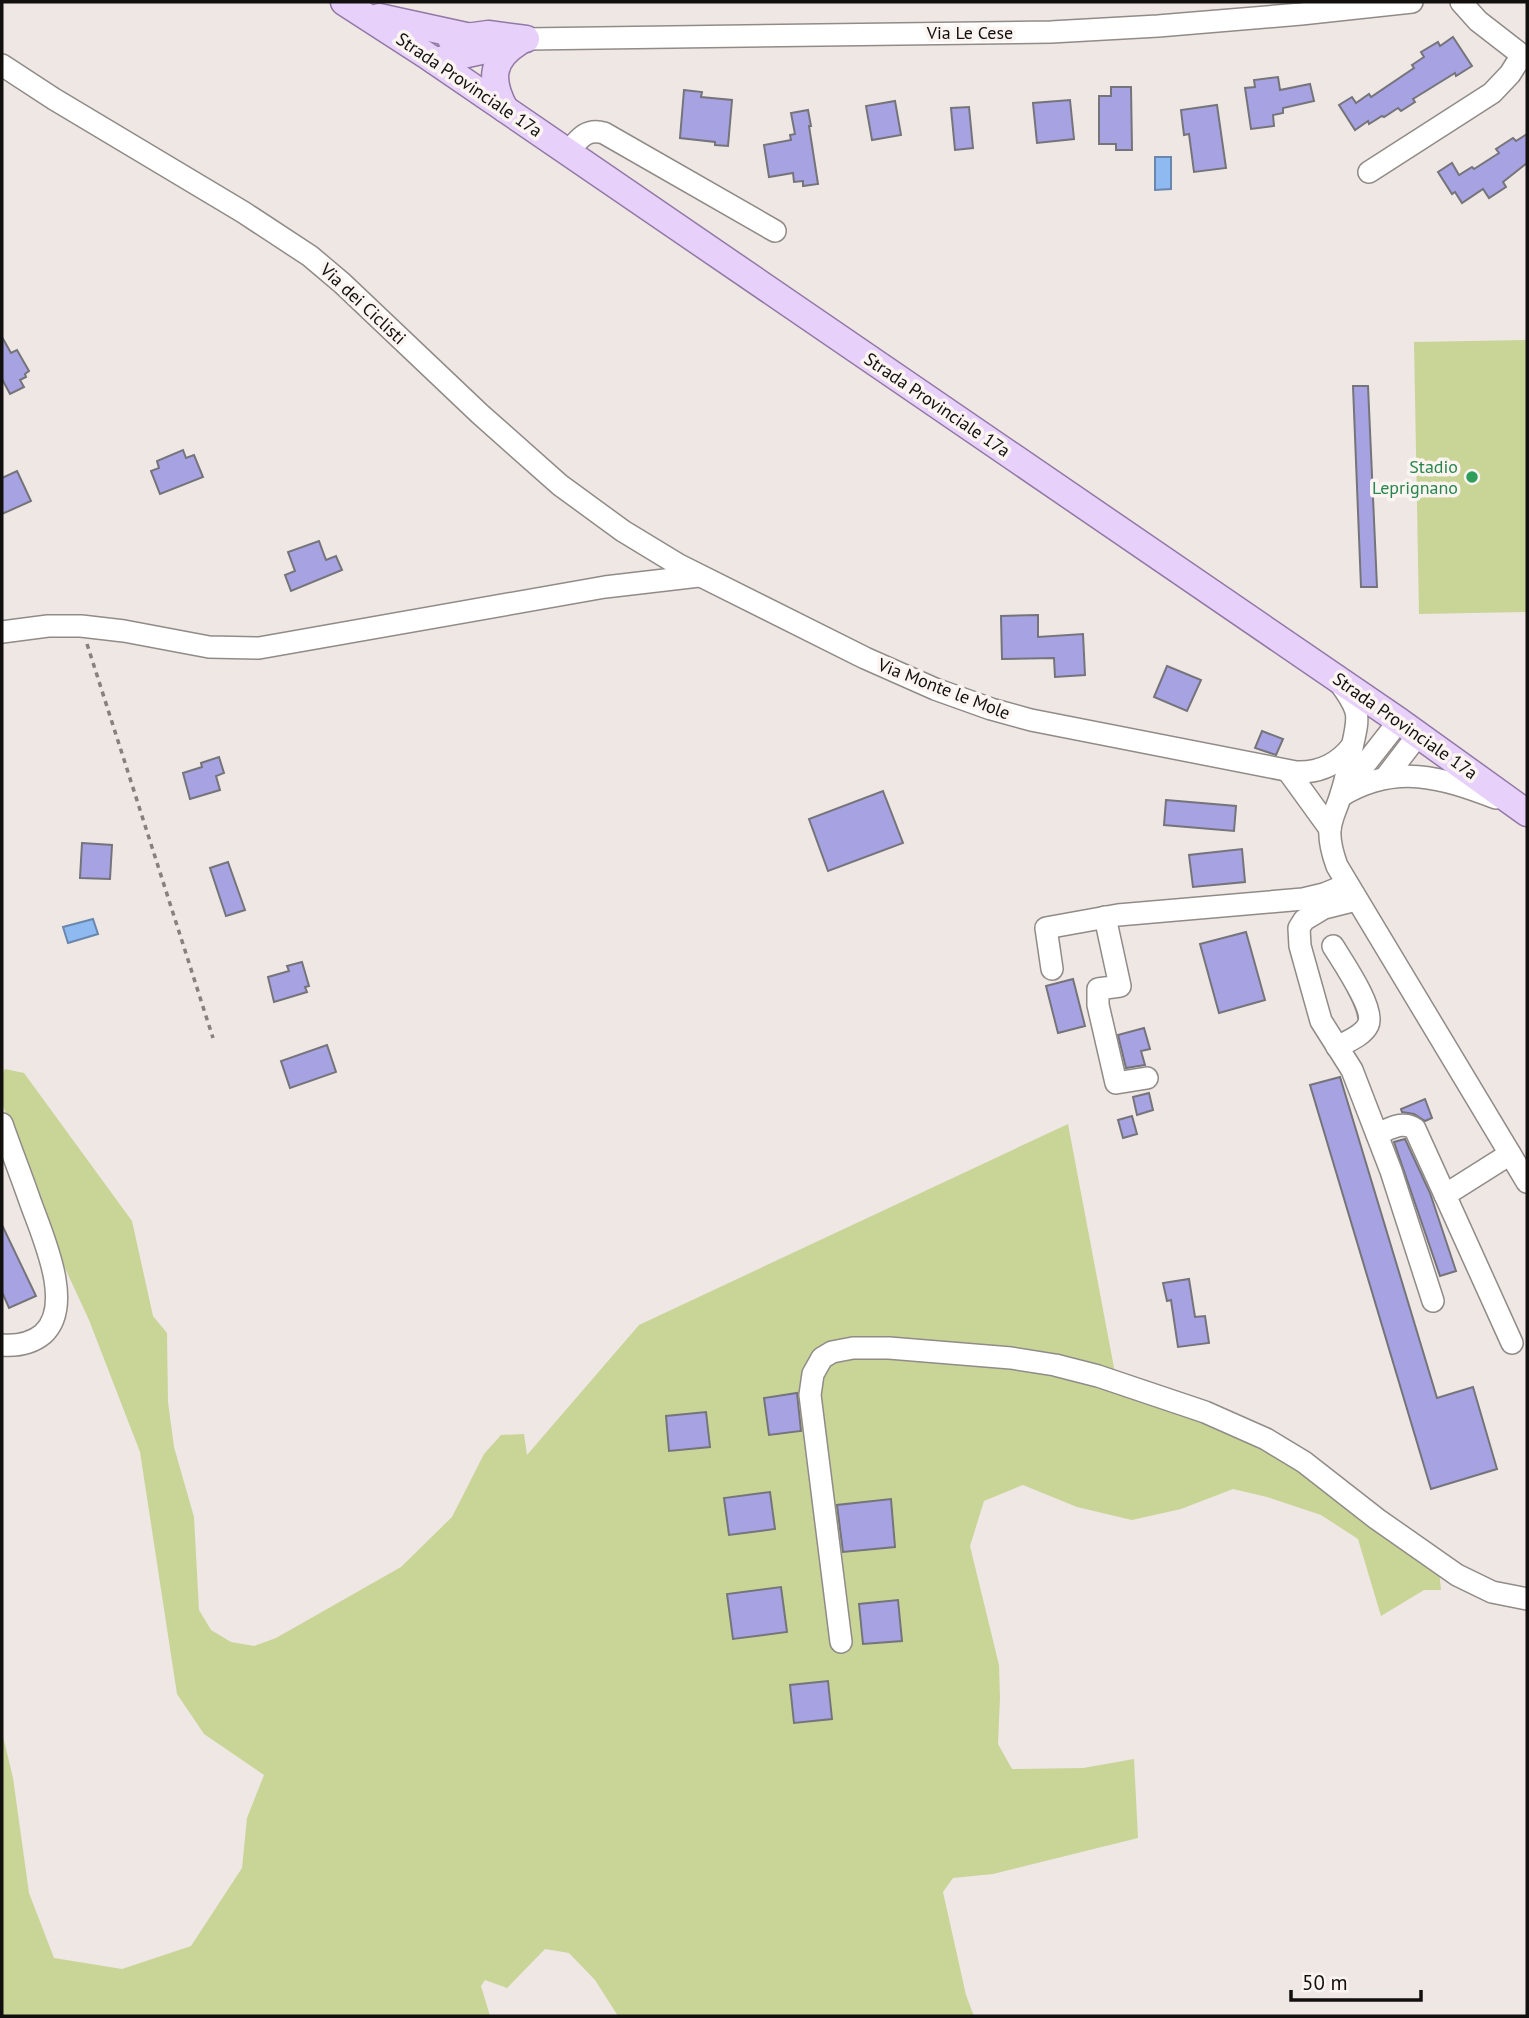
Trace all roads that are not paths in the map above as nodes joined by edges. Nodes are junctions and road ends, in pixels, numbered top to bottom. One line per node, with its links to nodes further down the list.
1 (1412, 2): 5 (street, Via Le Cese)
2 (1461, 2): 6 (street)
3 (352, 7): 4 (main road); 7 (main road, Strada Provinciale 17a)
4 (466, 36): 5 (main road); 7 (main road)
5 (526, 39): 7 (main road); 9 (main road)
6 (1525, 57): 11 (street)
7 (433, 60): 9 (main road, Strada Provinciale 17a)
8 (2, 65): 13 (street, Via dei Ciclisti)
9 (505, 109): 10 (main road, Strada Provinciale 17a)
10 (568, 152): 12 (street); 15 (main road, Strada Provinciale 17a)
11 (1369, 172)
12 (775, 231)
13 (699, 576): 14 (street); 18 (street, Via Monte le Mole)
14 (2, 632)
15 (1335, 678): 16 (main road, Strada Provinciale 17a); 17 (street)
16 (1409, 728): 19 (street); 20 (street); 21 (main road, Strada Provinciale 17a)
17 (1352, 746): 18 (street, Via Monte le Mole); 20 (street)
18 (1288, 771): 22 (street)
19 (1385, 778): 20 (street); 21 (street)
20 (1341, 796): 22 (street)
21 (1522, 809)
22 (1330, 829): 23 (street)
23 (1351, 892): 24 (street); 27 (street); 31 (street)
24 (1105, 917): 26 (street); 28 (street)
25 (1333, 946): 27 (street)
26 (1052, 969)
27 (1337, 1047): 30 (street)
28 (1147, 1077)
29 (2, 1124): 36 (street)
30 (1377, 1134): 33 (street); 34 (street)
31 (1510, 1154): 32 (street); 33 (street)
32 (1527, 1182)
33 (1445, 1195): 35 (street)
34 (1433, 1301)
35 (1513, 1343)
36 (2, 1345)
37 (1527, 1599): 38 (street)
38 (841, 1642)

